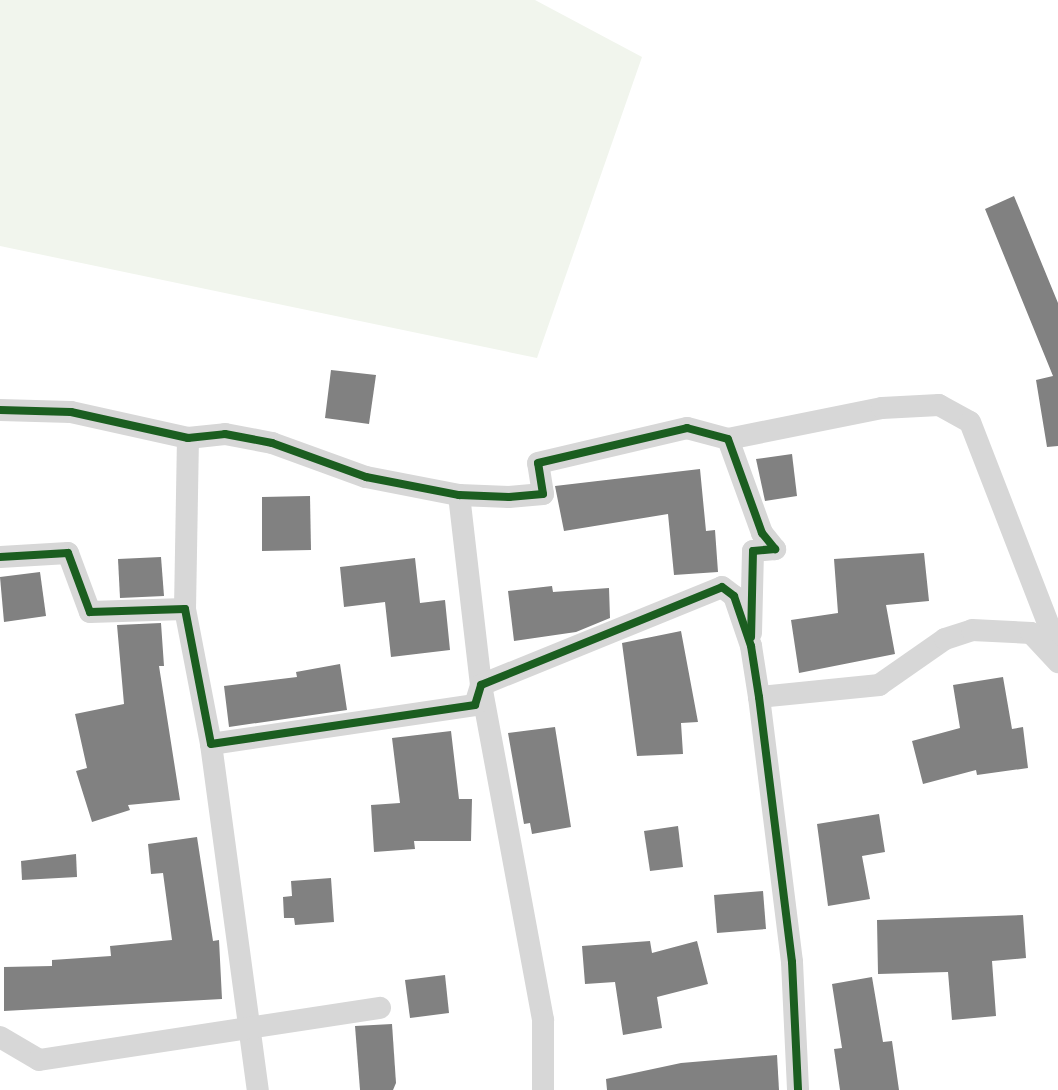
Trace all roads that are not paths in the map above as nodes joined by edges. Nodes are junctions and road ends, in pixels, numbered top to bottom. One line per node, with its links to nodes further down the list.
1 (0, 410): 2 (street)
2 (188, 438): 4 (street); 6 (street)
3 (728, 439): 4 (street); 7 (street); 8 (street)
4 (459, 495): 10 (street)
5 (0, 557): 6 (street)
6 (185, 609): 12 (street)
7 (751, 646): 10 (street); 11 (street)
8 (1058, 649)
9 (1058, 662): 11 (street)
10 (481, 685): 12 (street); 17 (street)
11 (759, 697): 18 (street)
12 (211, 744): 14 (street)
13 (380, 1008): 14 (street)
14 (249, 1030): 15 (street); 16 (street)
15 (0, 1037)
16 (258, 1090)
17 (543, 1090)
18 (798, 1090)

